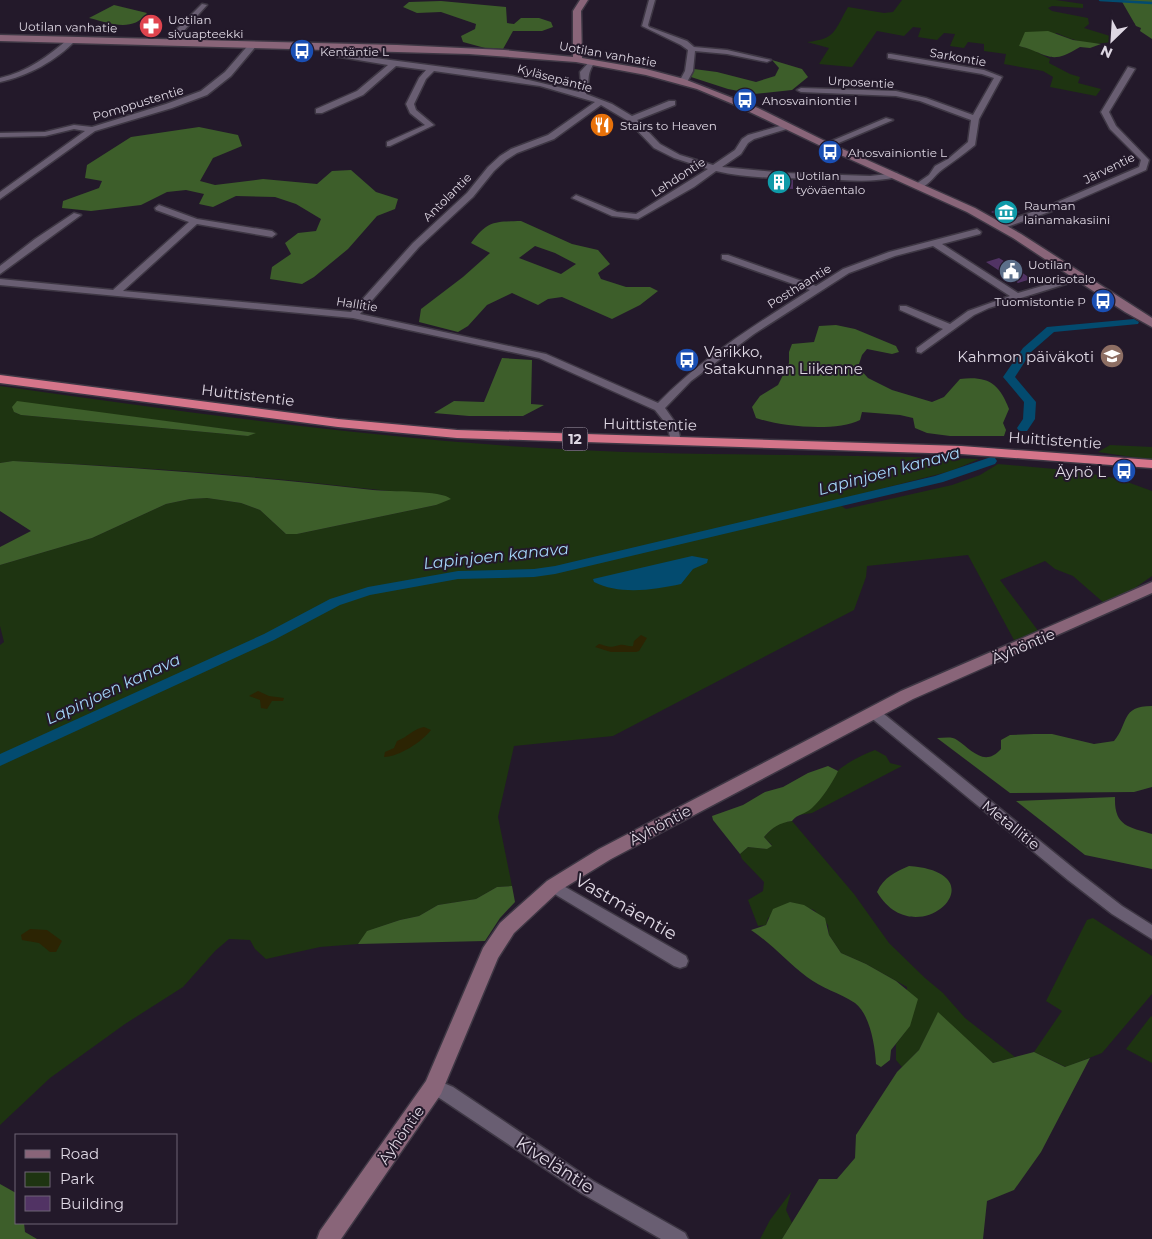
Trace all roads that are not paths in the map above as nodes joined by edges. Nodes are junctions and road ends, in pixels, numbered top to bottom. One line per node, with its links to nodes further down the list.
1 (584, 0): 11 (main road)
2 (652, 0): 8 (street)
3 (204, 5): 6 (street)
4 (0, 38): 5 (main road, Uotilan vanhatie)
5 (72, 40): 6 (main road, Uotilan vanhatie); 17 (street)
6 (169, 42): 7 (main road, Uotilan vanhatie)
7 (254, 44): 11 (main road, Uotilan vanhatie); 28 (street, Pomppustentie)
8 (692, 49): 12 (street); 18 (street)
9 (340, 54): 14 (street, Kyläsepäntie)
10 (892, 56): 24 (street, Sarkontie)
11 (578, 60): 13 (main road, Uotilan vanhatie)
12 (767, 60)
13 (591, 62): 18 (main road, Uotilan vanhatie); 20 (street)
14 (395, 63): 15 (street, Kyläsepäntie); 23 (street)
15 (433, 67): 20 (street, Kyläsepäntie); 30 (street)
16 (1131, 69): 40 (street, Järventie)
17 (0, 80)
18 (683, 82): 27 (main road, Uotilan vanhatie)
19 (801, 90): 24 (street, Urposentie)
20 (582, 95): 21 (street, Kyläsepäntie)
21 (599, 102): 25 (street, Kyläsepäntie); 52 (street, Antolantie)
22 (672, 103): 25 (street)
23 (319, 111)
24 (975, 119): 34 (street, Sarkontie)
25 (632, 120): 32 (street, Kyläsepäntie)
26 (890, 120): 31 (street)
27 (787, 126): 31 (main road, Uotilan vanhatie); 32 (street, Lehdontie)
28 (92, 129): 29 (street); 35 (street, Pomppustentie)
29 (0, 135)
30 (390, 144)
31 (826, 145): 33 (main road, Uotilan vanhatie)
32 (713, 169): 33 (street, Kyläsepäntie); 36 (street, Lehdontie)
33 (894, 175): 34 (main road, Uotilan vanhatie)
34 (919, 186): 40 (main road, Uotilan vanhatie)
35 (0, 196)
36 (576, 198)
37 (159, 208): 39 (street)
38 (77, 215): 45 (street)
39 (195, 221): 42 (street); 49 (street)
40 (1000, 226): 46 (main road, Uotilan vanhatie)
41 (977, 232): 43 (street, Posthaantie)
42 (272, 234)
43 (935, 243): 48 (street, Posthaantie); 50 (street)
44 (725, 257): 48 (street)
45 (0, 271)
46 (1080, 278): 50 (street); 53 (main road, Uotilan vanhatie)
47 (0, 282): 49 (street, Hallitie)
48 (816, 289): 57 (street, Posthaantie)
49 (115, 293): 52 (street, Hallitie)
50 (1016, 296): 54 (street)
51 (903, 308): 54 (street)
52 (353, 315): 57 (street, Hallitie)
53 (1152, 323)
54 (950, 328): 55 (street)
55 (920, 350)
56 (0, 379): 58 (highway, Huittistentie / 12)
57 (659, 408): 58 (street)
58 (676, 441): 59 (highway, Huittistentie / 12)
59 (1152, 464)
60 (1152, 587): 61 (main road, Äyhöntie)
61 (874, 713): 62 (main road, Äyhöntie); 63 (street, Metallitie)
62 (553, 886): 64 (street, Vastmäentie); 65 (main road, Äyhöntie)
63 (1152, 933)
64 (680, 961)
65 (434, 1087): 66 (main road, Äyhöntie); 67 (street, Kiveläntie)
66 (328, 1239)
67 (679, 1239)

